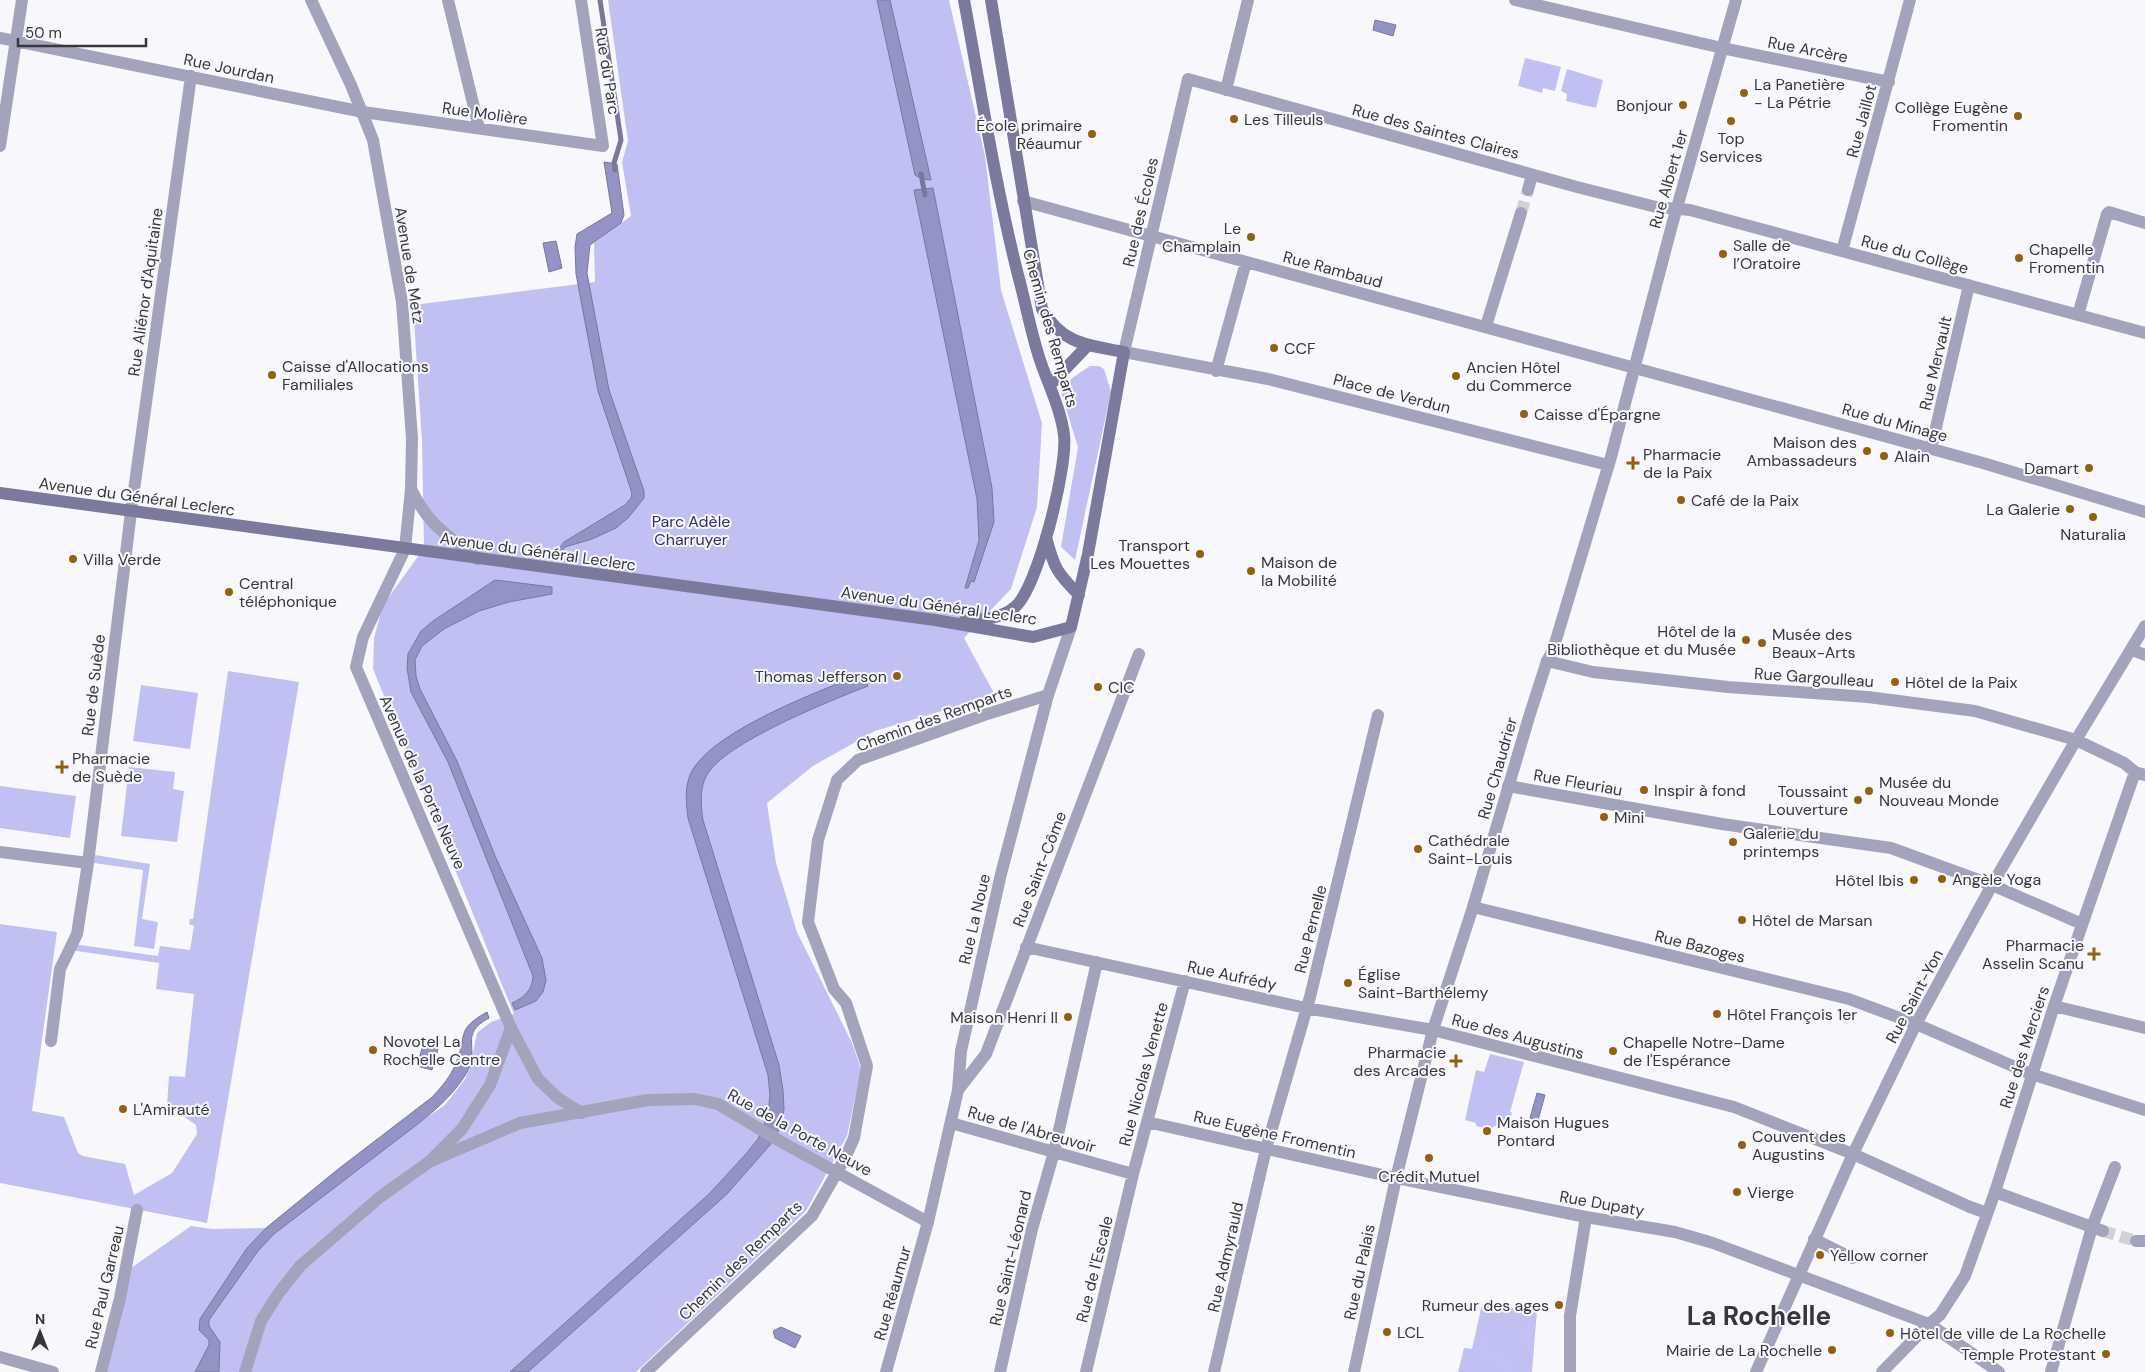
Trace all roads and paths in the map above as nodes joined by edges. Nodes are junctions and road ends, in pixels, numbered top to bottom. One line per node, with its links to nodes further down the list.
1 (22, 0): 12 (street)
2 (311, 0): 18 (street, Avenue de Metz)
3 (448, 0): 19 (street)
4 (581, 0): 21 (street, Rue du Parc)
5 (964, 0): 39 (main road, Chemin des Remparts)
6 (991, 0): 24 (main road, Chemin des Remparts)
7 (1248, 0): 17 (street)
8 (1515, 0): 13 (street, Rue Arcère)
9 (1736, 0): 13 (street, Rue Albert 1er)
10 (1910, 0): 16 (street, Rue Jaillot)
11 (0, 38): 12 (street, Rue Jourdan)
12 (16, 41): 14 (street, Rue Jourdan); 20 (street)
13 (1722, 48): 16 (street, Rue Arcère); 25 (street, Rue Albert 1er)
14 (191, 76): 18 (street, Rue Jourdan); 44 (street, Rue Aliénor d'Aquitaine)
15 (1188, 79): 17 (street, Rue des Saintes Claires); 28 (street, Rue des Écoles)
16 (1888, 82): 29 (street, Rue Jaillot)
17 (1226, 90): 22 (street, Rue des Saintes Claires)
18 (363, 112): 19 (street, Rue Molière); 42 (street, Avenue de Metz)
19 (479, 128): 21 (street, Rue Molière)
20 (0, 146)
21 (603, 146)
22 (1532, 175): 23 (street); 25 (street, Rue des Saintes Claires)
23 (1528, 190)
24 (1023, 201): 28 (street, Rue Rambaud); 35 (main road, Chemin des Remparts)
25 (1676, 210): 29 (street, Rue du Collège); 37 (street, Rue Albert 1er)
26 (1521, 214): 33 (street)
27 (2145, 223): 32 (street)
28 (1151, 237): 30 (street, Rue Rambaud); 36 (street, Rue des Écoles)
29 (1842, 250): 31 (street, Rue du Collège)
30 (1246, 262): 33 (street, Rue Rambaud); 38 (street)
31 (1969, 285): 32 (street, Rue du Collège); 40 (street, Rue Mervault)
32 (2078, 315): 34 (street, Rue du Collège)
33 (1486, 326): 37 (street, Rue Rambaud)
34 (2145, 333)
35 (1088, 345): 36 (main road, Chemin des Remparts); 39 (main road)
36 (1124, 352): 38 (street, Place de Verdun); 49 (main road)
37 (1635, 368): 40 (street, Rue du Minage); 41 (street, Rue Chaudrier)
38 (1216, 370): 41 (street, Place de Verdun)
39 (1050, 385): 46 (main road, Chemin des Remparts)
40 (1931, 449): 45 (street, Rue du Minage)
41 (1608, 465): 56 (street, Rue Chaudrier)
42 (411, 489): 47 (street, Avenue de Metz); 48 (street)
43 (0, 494): 44 (main road, Avenue du Général Leclerc)
44 (131, 512): 47 (main road, Avenue du Général Leclerc); 63 (street, Rue de Suède)
45 (2145, 512)
46 (1046, 537): 49 (main road); 50 (main road, Chemin des Remparts)
47 (405, 549): 48 (main road, Avenue du Général Leclerc); 73 (street, Avenue de la Porte Neuve)
48 (478, 559): 50 (main road, Avenue du Général Leclerc)
49 (1079, 595): 52 (main road)
50 (935, 620): 52 (main road, Avenue du Général Leclerc)
51 (2145, 626): 53 (street, Rue Saint-Yon)
52 (1071, 627): 57 (street, Rue La Noue)
53 (2132, 650): 55 (street); 59 (street, Rue Saint-Yon)
54 (1138, 654): 67 (street, Rue Saint-Côme)
55 (2145, 655)
56 (1547, 661): 59 (street, Rue Gargoulleau); 61 (street, Rue Chaudrier)
57 (1048, 696): 78 (street, Rue La Noue); 88 (street, Chemin des Remparts)
58 (1378, 715): 71 (street, Rue Pernelle)
59 (2076, 740): 60 (street, Rue Gargoulleau); 64 (street, Rue Saint-Yon)
60 (2140, 774): 66 (street, Rue des Merciers)
61 (1508, 786): 64 (street, Rue Fleuriau); 65 (street, Rue Chaudrier)
62 (0, 852): 63 (street)
63 (88, 863): 76 (street, Rue de Suède)
64 (1992, 885): 66 (street, Rue Fleuriau); 72 (street, Rue Saint-Yon)
65 (1473, 907): 72 (street, Rue Bazoges); 75 (street, Rue Chaudrier)
66 (2082, 924): 70 (street, Rue des Merciers)
67 (1026, 947): 68 (street, Rue Aufrédy); 78 (street, Rue Saint-Côme)
68 (1097, 962): 69 (street, Rue Aufrédy); 84 (street, Rue Saint-Léonard)
69 (1184, 981): 71 (street, Rue Aufrédy); 81 (street, Rue Nicolas Venette)
70 (2054, 1006): 74 (street); 77 (street, Rue des Merciers)
71 (1306, 1008): 75 (street, Rue Aufrédy); 83 (street, Rue Pernelle)
72 (1916, 1024): 77 (street, Rue Bazoges); 85 (street, Rue Saint-Yon)
73 (511, 1028): 80 (street); 86 (street)
74 (2145, 1028)
75 (1433, 1030): 85 (street, Rue des Augustins); 90 (street, Rue Chaudrier)
76 (51, 1041)
77 (2031, 1074): 79 (street, Rue Bazoges); 91 (street, Rue des Merciers)
78 (958, 1090): 82 (street, Rue La Noue)
79 (2145, 1110)
80 (582, 1113): 86 (street, Rue de la Porte Neuve); 88 (street, Rue de la Porte Neuve)
81 (1147, 1122): 83 (street, Rue Eugène Fromentin); 89 (street, Rue Nicolas Venette)
82 (950, 1123): 84 (street, Rue de l'Abreuvoir); 95 (street, Rue La Noue)
83 (1266, 1149): 90 (street, Rue Eugène Fromentin); 110 (street, Rue Admyrauld)
84 (1054, 1152): 89 (street, Rue de l'Abreuvoir); 108 (street, Rue Saint-Léonard)
85 (1853, 1154): 93 (street, Rue des Augustins); 97 (street, Rue Saint-Yon)
86 (429, 1162): 105 (street)
87 (2115, 1167): 96 (street)
88 (836, 1172): 95 (street, Rue de la Porte Neuve); 106 (street, Chemin des Remparts)
89 (1133, 1174): 109 (street, Rue de l'Escale)
90 (1396, 1178): 94 (street, Rue Dupaty); 111 (street, Rue du Palais)
91 (1995, 1192): 93 (street, Rue des Merciers); 96 (street)
92 (137, 1210): 104 (street, Rue Paul Garreau)
93 (1988, 1213): 100 (street, Rue des Merciers)
94 (1586, 1217): 99 (street, Rue Dupaty); 112 (street)
95 (928, 1222): 107 (street, Rue Réaumur)
96 (2098, 1229): 115 (street)
97 (1814, 1239): 98 (street); 99 (street, Rue Saint-Yon)
98 (1852, 1258)
99 (1798, 1276): 100 (street, Rue Dupaty); 113 (street, Rue Saint-Yon)
100 (1930, 1324): 102 (street, Rue Dupaty); 114 (street, Rue des Merciers)
101 (0, 1357): 103 (street)
102 (1995, 1371)
103 (53, 1372)
104 (101, 1372)
105 (245, 1372)
106 (646, 1372)
107 (886, 1372)
108 (1000, 1372)
109 (1086, 1372)
110 (1214, 1372)
111 (1354, 1372)
112 (1570, 1372)
113 (1756, 1372)
114 (1882, 1372)
115 (2050, 1372)

